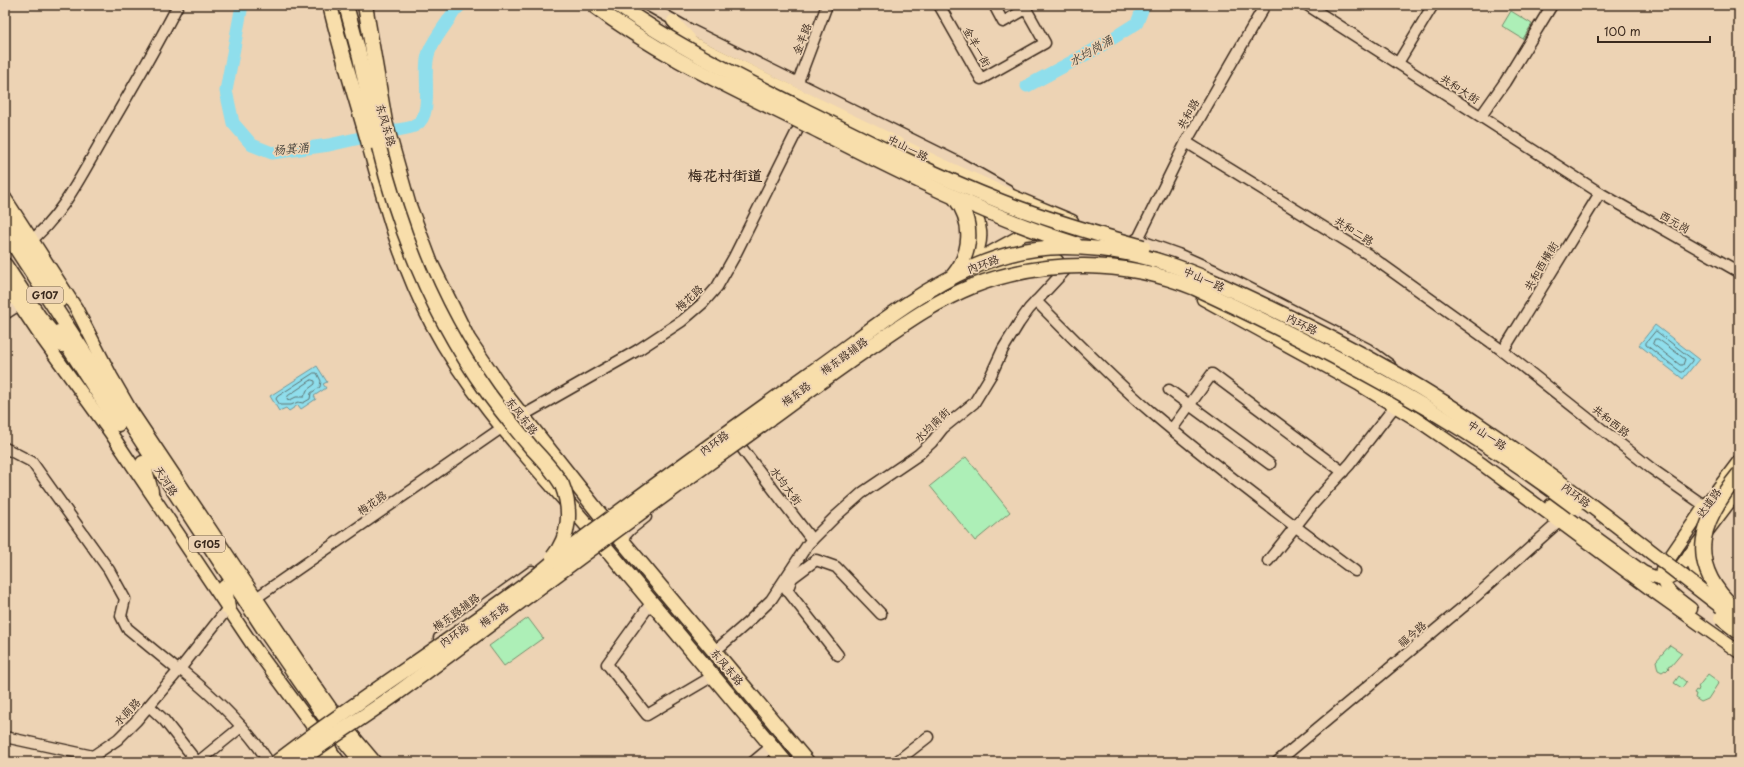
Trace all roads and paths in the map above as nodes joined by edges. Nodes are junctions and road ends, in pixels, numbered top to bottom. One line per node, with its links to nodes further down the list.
1 (178, 5): 47 (street)
2 (330, 5): 33 (highway)
3 (345, 5): 33 (main road, 东风东路); 112 (highway, bridge)
4 (353, 5): 31 (main road, 东风东路)
5 (365, 5): 31 (highway)
6 (585, 5): 21 (street)
7 (593, 5): 58 (highway, bridge)
8 (607, 5): 22 (main road, 中山一路)
9 (618, 5): 35 (highway, bridge)
10 (627, 5): 20 (main road, 中山一路)
11 (646, 5): 19 (street)
12 (827, 5): 24 (street, 金羊路)
13 (939, 5): 14 (street, 金羊一街)
14 (994, 5)
15 (1266, 5): 34 (street, 共和路)
16 (1433, 5): 23 (street)
17 (1552, 5): 28 (street)
18 (1310, 6): 23 (street, 共和大街)
19 (673, 21): 20 (main road); 24 (street)
20 (695, 45): 25 (main road, 中山一路)
21 (658, 54): 22 (main road); 32 (street)
22 (681, 54): 26 (main road, 中山一路)
23 (1398, 63): 28 (street, 共和大街)
24 (798, 82): 39 (street)
25 (777, 84): 27 (street); 29 (main road, 中山一路)
26 (777, 103): 27 (main road, 中山一路); 32 (main road)
27 (791, 110): 30 (main road, 中山一路); 32 (street)
28 (1481, 116): 37 (street, 共和大街)
29 (850, 120): 30 (street); 39 (main road, 中山一路)
30 (815, 121): 32 (street); 36 (main road, 中山一路)
31 (385, 122): 75 (highway, 东风东路)
32 (799, 127): 42 (street); 75 (street, 梅花路)
33 (368, 138): 77 (highway, 东风东路)
34 (1186, 142): 46 (street, 共和路); 66 (street, 共和二路)
35 (890, 153): 64 (highway, bridge); 67 (highway, bridge)
36 (953, 188): 41 (main road, 中山一路); 42 (main road)
37 (1600, 193): 56 (street, 西元岗); 66 (street, 共和西横街)
38 (5, 198): 47 (main road)
39 (1023, 200): 41 (main road); 45 (main road, 中山一路)
40 (5, 214): 47 (highway, G105)
41 (1030, 227): 44 (main road, 中山一路); 50 (main road); 54 (main road, 梅东路); 55 (main road)
42 (980, 228): 54 (main road)
43 (5, 231): 68 (highway, 天河路 / G107)
44 (1071, 236)
45 (1112, 238): 46 (street); 50 (main road, 中山一路)
46 (1138, 239): 57 (street)
47 (29, 242): 68 (highway, G105); 69 (main road)
48 (1093, 246): 52 (main road, 中山一路)
49 (5, 247): 68 (highway, 天河路 / G107)
50 (1158, 258): 62 (main road, 中山一路)
51 (1073, 261): 52 (main road); 55 (main road); 61 (street, 水均南街)
52 (1134, 264): 74 (main road, 中山一路)
53 (5, 265): 60 (highway, G105)
54 (968, 265): 90 (main road, 梅东路)
55 (989, 269): 71 (main road, 梅东路)
56 (1739, 272)
57 (1232, 279): 62 (street); 70 (street)
58 (1177, 280): 67 (highway, 内环路, bridge); 110 (highway, 内环路, bridge)
59 (5, 283): 60 (main road)
60 (22, 300): 63 (street); 65 (highway); 68 (highway, G105)
61 (1036, 301): 78 (street); 95 (street, 水均南街)
62 (1257, 304): 70 (main road, 中山一路)
63 (5, 314)
64 (1293, 319): 110 (highway, 内环路, bridge); 112 (highway, 内环路, bridge)
65 (37, 331): 87 (main road)
66 (1503, 352): 89 (street, 共和西路)
67 (858, 356): 88 (highway, 内环路, bridge)
68 (82, 359): 69 (highway); 82 (highway, 天河路 / G105); 121 (highway, 天河路 / G105)
69 (111, 376): 105 (main road)
70 (1407, 384): 96 (main road, 中山一路)
71 (809, 390): 79 (street); 94 (main road, 梅东路)
72 (1169, 390): 73 (street)
73 (1190, 406): 78 (street); 83 (street); 84 (street)
74 (1395, 406): 76 (main road, 中山一路); 84 (street)
75 (522, 416): 90 (highway, 东风东路)
76 (1416, 419): 91 (main road, 中山一路); 100 (main road, 达道路)
77 (503, 428): 93 (highway, 东风东路); 105 (street, 梅花路)
78 (1172, 429): 92 (street)
79 (741, 447): 94 (street); 95 (street, 水均大街)
80 (5, 448): 116 (street)
81 (1739, 461): 89 (main road, 达道路)
82 (143, 463): 87 (highway); 103 (highway, 天河路 / G105)
83 (1270, 464)
84 (1343, 472): 92 (street)
85 (1739, 474): 110 (highway, bridge)
86 (1739, 489): 98 (main road, 达道路)
87 (151, 491): 107 (main road)
88 (663, 495): 118 (highway, bridge); 130 (highway, 内环路, bridge)
89 (1705, 506): 97 (main road, 达道路)
90 (606, 521): 94 (highway, 东风东路)
91 (1560, 521): 111 (main road, 中山一路); 140 (street, 福今路)
92 (1296, 527): 99 (street); 101 (street)
93 (595, 535): 106 (highway, 东风东路); 121 (main road, 梅东路)
94 (621, 540): 113 (highway, 东风东路)
95 (812, 540): 104 (street, 水均南街)
96 (1634, 545): 97 (main road); 100 (main road, 中山一路)
97 (1680, 545): 100 (main road, 达道路)
98 (1689, 555): 102 (main road, 达道路); 108 (main road)
99 (1268, 561)
100 (1660, 569): 102 (main road, 中山一路); 111 (main road)
101 (1354, 570)
102 (1674, 575): 110 (main road, 中山一路)
103 (225, 587): 107 (highway); 120 (highway, 天河路 / G105)
104 (784, 587): 109 (street); 113 (street); 115 (street)
105 (256, 598): 121 (main road)
106 (651, 602): 117 (highway, 东风东路); 117 (street)
107 (228, 608): 116 (street, 水荫路); 126 (main road)
108 (1739, 608)
109 (881, 614)
110 (1738, 622): 111 (main road)
111 (1723, 639): 114 (main road, 中山一路)
112 (432, 650): 128 (highway, 内环路, bridge)
113 (714, 652): 138 (highway, 东风东路)
114 (1739, 652)
115 (838, 655)
116 (179, 670): 119 (street, 水荫路); 122 (street)
117 (713, 676): 125 (highway, 东风东路)
118 (418, 685): 121 (street)
119 (149, 706): 127 (street, 水荫路); 129 (street)
120 (318, 721): 126 (highway); 133 (highway, G105)
121 (341, 726): 134 (highway, G105); 135 (main road)
122 (241, 727): 128 (street); 129 (street)
123 (5, 737): 127 (street, 水荫路)
124 (928, 737): 139 (street)
125 (772, 746): 136 (street); 137 (highway, 东风东路)
126 (330, 751): 131 (highway); 132 (main road)
127 (89, 759)
128 (272, 760)
129 (198, 762)
130 (298, 762)
131 (315, 762)
132 (339, 762)
133 (351, 762)
134 (362, 762)
135 (374, 762)
136 (753, 762)
137 (785, 762)
138 (807, 762)
139 (896, 762)
140 (1277, 762)

